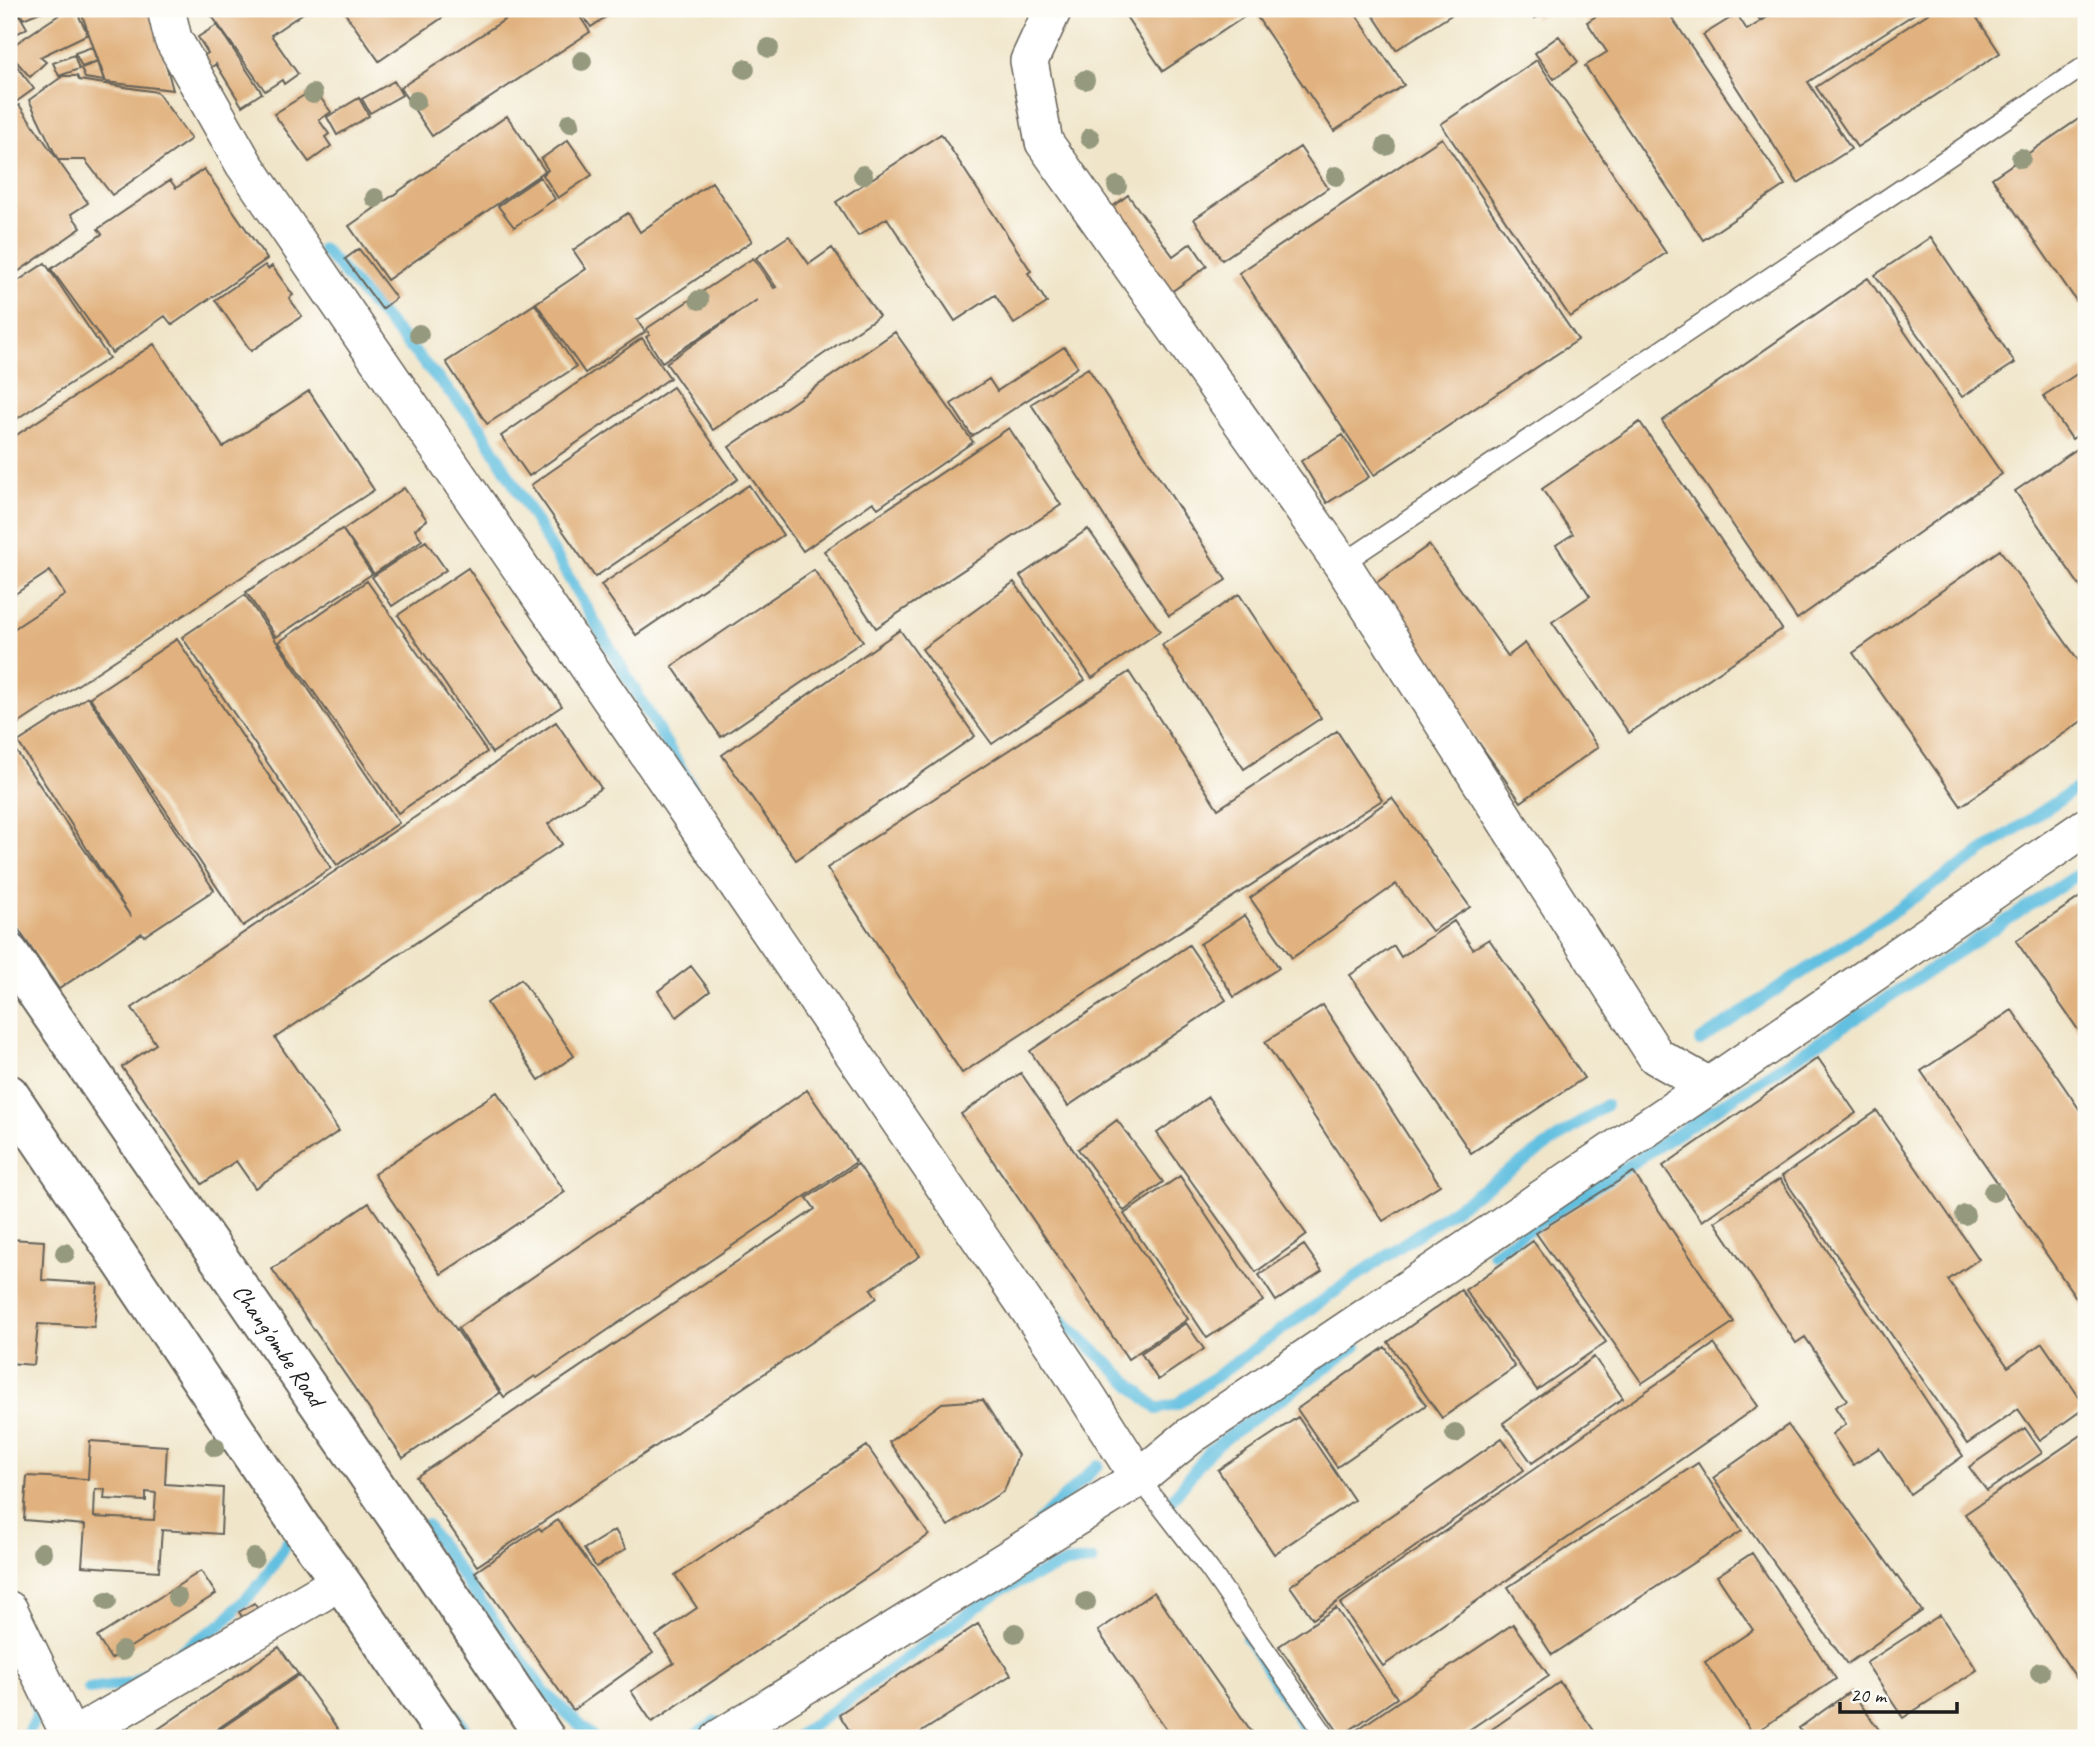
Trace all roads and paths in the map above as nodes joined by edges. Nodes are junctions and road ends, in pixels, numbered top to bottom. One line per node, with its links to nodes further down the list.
1 (166, 9): 9 (street)
2 (1053, 9): 4 (street)
3 (2086, 65): 4 (lane)
4 (1342, 564): 7 (street)
5 (2086, 827): 7 (street)
6 (9, 953): 14 (main road, Chang'ombe Road)
7 (1709, 1086): 9 (street)
8 (9, 1094): 10 (main road)
9 (1139, 1478): 15 (street); 16 (lane)
10 (339, 1579): 12 (street); 13 (main road)
11 (9, 1610): 12 (street)
12 (71, 1738)
13 (449, 1738)
14 (545, 1738)
15 (720, 1738)
16 (1327, 1738)

